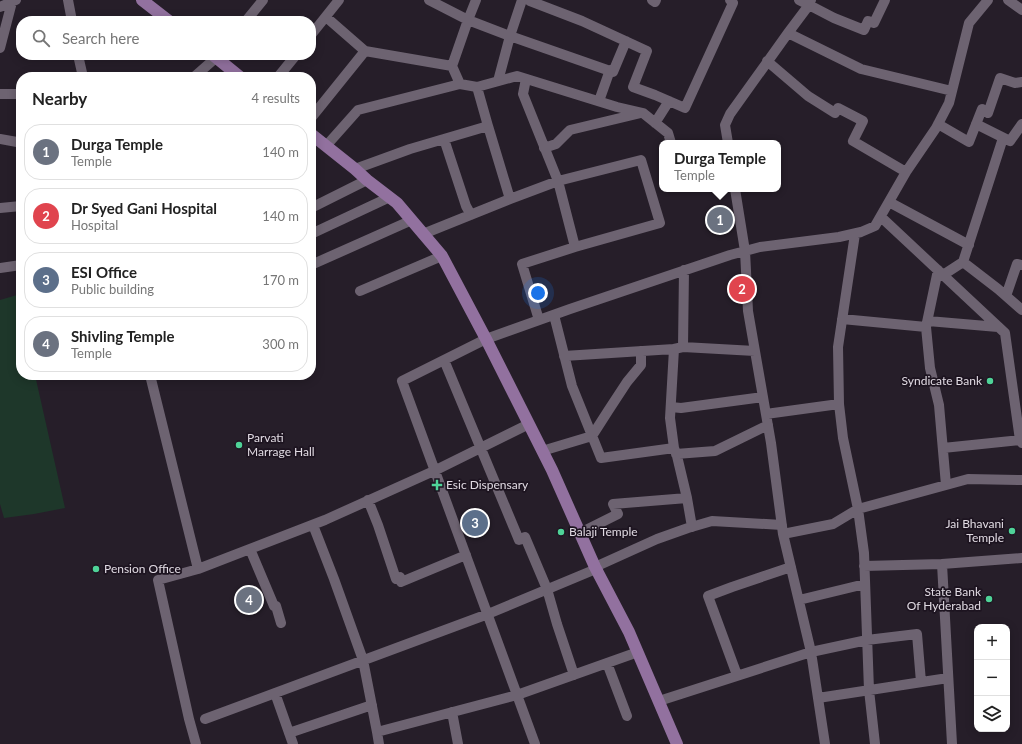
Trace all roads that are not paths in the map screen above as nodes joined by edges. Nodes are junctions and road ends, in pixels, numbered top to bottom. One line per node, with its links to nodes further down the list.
1 (68, 0): 19 (street)
2 (142, 0): 20 (main road)
3 (264, 0): 21 (street)
4 (339, 0): 22 (street)
5 (429, 0): 23 (street)
6 (476, 0): 23 (street)
7 (527, 0): 26 (street); 27 (street)
8 (652, 0): 9 (street)
9 (656, 0)
10 (730, 0): 50 (street)
11 (799, 0): 16 (street)
12 (885, 0): 16 (street)
13 (988, 0): 46 (street)
14 (1008, 0): 18 (street)
15 (13, 1): 17 (street); 28 (street)
16 (810, 3): 25 (street)
17 (0, 7)
18 (1022, 10)
19 (71, 16)
20 (163, 16)
21 (250, 16)
22 (326, 17): 24 (street); 29 (street)
23 (468, 20): 26 (street); 35 (street)
24 (316, 29)
25 (788, 33): 34 (street); 46 (street)
26 (510, 36): 36 (street); 42 (street)
27 (626, 41): 36 (street); 50 (street)
28 (0, 48)
29 (365, 51): 35 (street); 51 (street)
30 (79, 60): 37 (street)
31 (212, 60): 38 (street)
32 (221, 60): 39 (main road)
33 (292, 60): 40 (street)
34 (767, 61): 63 (street); 68 (street)
35 (452, 66): 44 (street)
36 (610, 70): 49 (street)
37 (82, 72)
38 (199, 72)
39 (234, 72)
40 (282, 72)
41 (526, 79): 42 (street); 49 (street); 66 (street)
42 (498, 82): 45 (street)
43 (1022, 82): 55 (street)
44 (460, 84): 45 (street); 65 (street)
45 (477, 87): 57 (street)
46 (952, 91): 54 (street)
47 (0, 94): 48 (street)
48 (16, 94)
49 (599, 101): 52 (street)
50 (669, 101): 53 (street)
51 (316, 112)
52 (643, 113): 53 (street); 66 (street)
53 (655, 123): 62 (street)
54 (938, 124): 55 (street); 68 (street)
55 (976, 124): 59 (street)
56 (1022, 124): 59 (street)
57 (488, 126): 61 (street); 73 (street)
58 (316, 138): 65 (main road)
59 (1003, 138): 84 (street)
60 (0, 139): 64 (street)
61 (444, 139): 67 (street); 78 (street)
62 (670, 140)
63 (728, 140)
64 (16, 142)
65 (326, 146): 67 (main road)
66 (544, 148): 70 (street)
67 (355, 169): 69 (main road)
68 (906, 172): 74 (street)
69 (367, 180): 72 (main road); 76 (street)
70 (558, 182): 73 (street); 85 (street); 85 (street)
71 (735, 192): 86 (street)
72 (390, 197): 80 (main road); 81 (street)
73 (510, 199): 78 (street)
74 (889, 202): 79 (street); 84 (street)
75 (16, 206): 77 (street)
76 (316, 206)
77 (0, 208)
78 (471, 215): 82 (street)
79 (881, 217): 83 (street); 94 (street)
80 (412, 220): 82 (main road); 89 (street)
81 (316, 232)
82 (423, 234): 87 (main road)
83 (855, 234): 86 (street); 99 (street)
84 (969, 245): 88 (street)
85 (576, 247): 100 (street)
86 (745, 251): 93 (street); 106 (street)
87 (442, 256): 95 (street); 103 (main road)
88 (963, 262): 94 (street); 96 (street)
89 (316, 263)
90 (1022, 265): 96 (street)
91 (16, 266): 92 (street)
92 (0, 268)
93 (684, 270): 98 (street); 104 (street)
94 (940, 273): 101 (street); 102 (street)
95 (360, 291)
96 (1006, 296): 97 (street)
97 (1022, 310)
98 (554, 315): 100 (street); 107 (street)
99 (842, 319): 101 (street); 111 (street)
100 (539, 320): 103 (street)
101 (927, 324): 102 (street); 119 (street)
102 (998, 327): 117 (street)
103 (486, 339): 108 (street); 114 (main road)
104 (679, 348): 105 (street); 106 (street); 112 (street)
105 (641, 351): 107 (street); 116 (street)
106 (755, 351): 110 (street)
107 (564, 356): 116 (street)
108 (444, 360): 118 (street); 122 (street)
109 (151, 380): 139 (street)
110 (763, 397): 112 (street); 113 (street)
111 (839, 404): 113 (street); 127 (street)
112 (671, 407): 121 (street)
113 (766, 414): 115 (street)
114 (529, 424): 118 (street); 120 (main road)
115 (768, 425): 121 (street); 130 (street)
116 (592, 436): 120 (street); 121 (street)
117 (1021, 441): 119 (street)
118 (480, 448): 122 (street); 141 (street)
119 (942, 448): 124 (street)
120 (542, 451): 131 (main road)
121 (675, 451): 125 (street)
122 (436, 470): 126 (street); 133 (street)
123 (1022, 480): 124 (street)
124 (946, 485): 127 (street)
125 (687, 498): 129 (street); 131 (street)
126 (368, 500): 128 (street); 133 (street)
127 (858, 509): 130 (street); 136 (street)
128 (313, 525): 132 (street); 148 (street)
129 (692, 527): 130 (street); 138 (street)
130 (783, 530): 137 (street)
131 (580, 533): 138 (main road)
132 (250, 549): 139 (street); 144 (street)
133 (466, 555): 143 (street)
134 (1022, 558): 135 (street)
135 (942, 564): 136 (street); 152 (street)
136 (864, 566): 140 (street)
137 (791, 567): 142 (street); 151 (street)
138 (596, 568): 141 (street); 146 (main road)
139 (198, 569): 165 (street)
140 (865, 584): 142 (street); 145 (street)
141 (547, 589): 143 (street); 150 (street)
142 (799, 600): 147 (street)
143 (488, 614): 148 (street); 156 (street)
144 (281, 623)
145 (867, 640): 147 (street); 153 (street); 154 (street)
146 (638, 652): 149 (street); 158 (main road)
147 (811, 652): 151 (street); 157 (street)
148 (363, 660): 155 (street); 159 (street)
149 (607, 663): 150 (street); 161 (street)
150 (574, 675): 156 (street)
151 (737, 675): 158 (street)
152 (948, 678): 153 (street); 173 (street)
153 (921, 682): 154 (street)
154 (869, 690): 157 (street); 172 (street)
155 (275, 693): 162 (street); 164 (street)
156 (517, 695): 160 (street); 169 (street)
157 (818, 698): 171 (street)
158 (659, 701): 170 (main road)
159 (372, 704): 163 (street); 164 (street)
160 (452, 712): 163 (street); 168 (street)
161 (627, 716)
162 (205, 719)
163 (377, 732): 167 (street)
164 (289, 733): 166 (street)
165 (196, 744)
166 (293, 744)
167 (379, 744)
168 (458, 744)
169 (535, 744)
170 (678, 744)
171 (825, 744)
172 (875, 744)
173 (952, 744)

